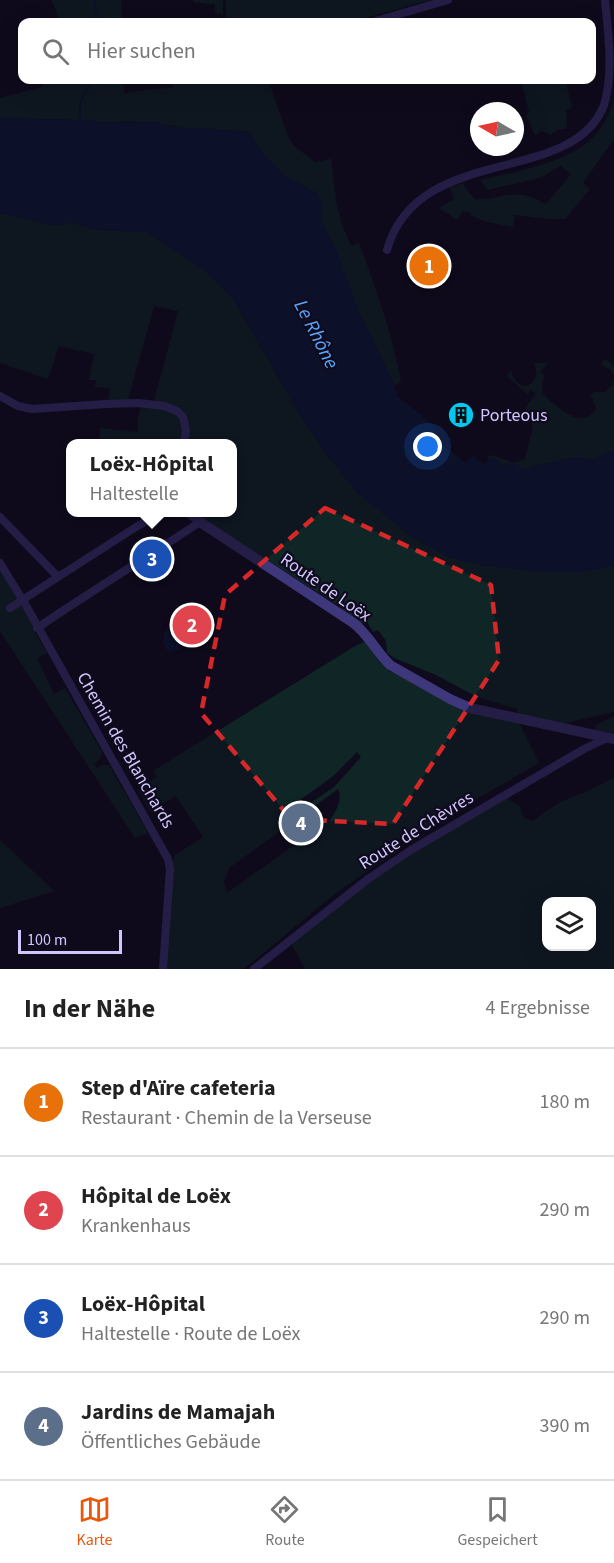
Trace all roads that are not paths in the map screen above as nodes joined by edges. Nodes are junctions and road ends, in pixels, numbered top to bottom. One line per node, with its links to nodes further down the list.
1 (448, 0): 3 (street)
2 (605, 0): 4 (street)
3 (386, 18)
4 (387, 250)
5 (0, 396): 6 (street)
6 (185, 439)
7 (0, 517): 12 (street)
8 (155, 517): 12 (street)
9 (192, 517): 10 (street, Route de Loëx)
10 (200, 522): 14 (street); 15 (street, Route de Loëx)
11 (0, 563): 14 (street, Chemin des Blanchards)
12 (58, 577): 13 (street)
13 (10, 608)
14 (37, 628): 16 (street, Chemin des Blanchards)
15 (611, 738): 17 (street, Route de Chèvres)
16 (163, 969)
17 (254, 969)

